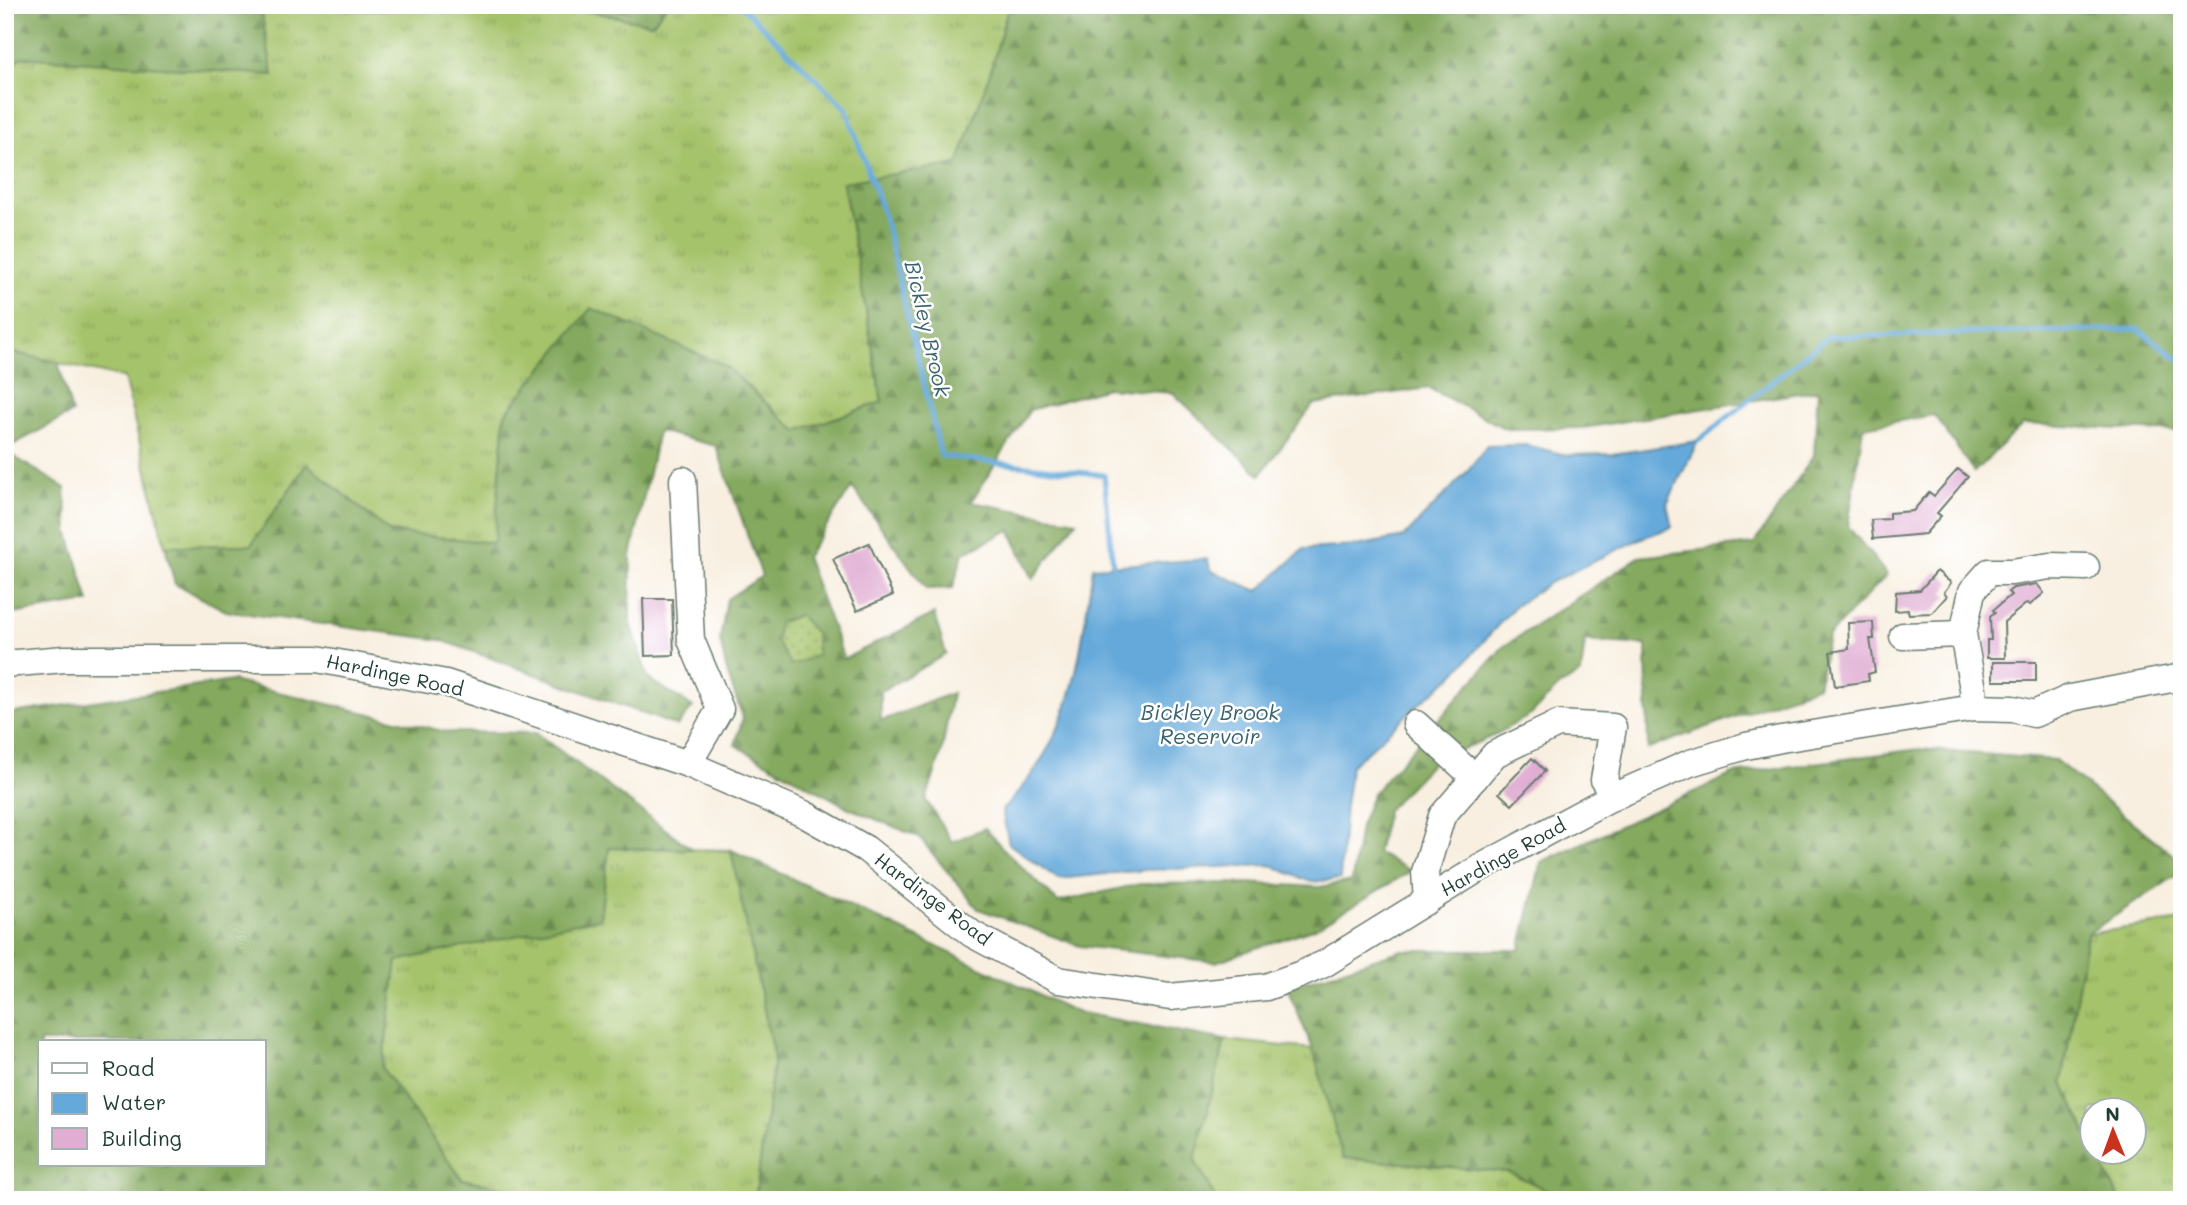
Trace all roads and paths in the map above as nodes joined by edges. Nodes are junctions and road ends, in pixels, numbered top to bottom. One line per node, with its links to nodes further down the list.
1 (682, 480): 9 (street)
2 (2086, 566): 3 (street)
3 (1963, 634): 4 (street); 7 (street)
4 (1903, 636)
5 (5, 664): 9 (street, Hardinge Road)
6 (2182, 677): 7 (street, Hardinge Road)
7 (1974, 708): 11 (street, Hardinge Road)
8 (1416, 724): 10 (street)
9 (688, 764): 12 (street, Hardinge Road)
10 (1475, 778): 11 (street); 12 (street)
11 (1612, 797): 12 (street, Hardinge Road)
12 (1427, 901)

